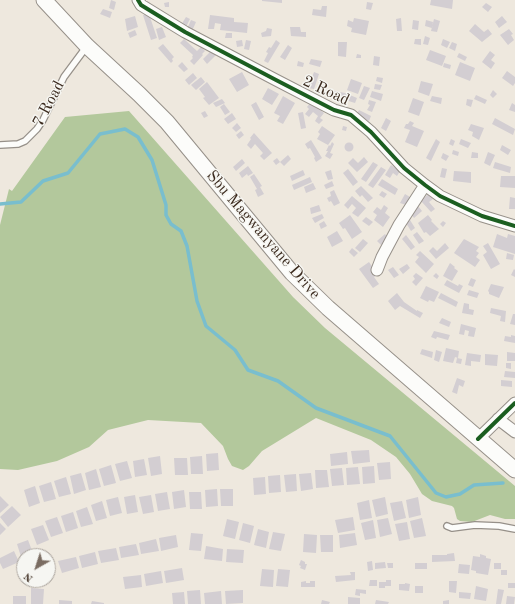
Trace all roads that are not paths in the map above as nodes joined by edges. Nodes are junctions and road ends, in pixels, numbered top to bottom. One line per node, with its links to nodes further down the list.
1 (44, 0): 3 (main road, Sbu Magwanyane Drive)
2 (138, 0): 5 (street, 2 Road)
3 (88, 46): 4 (lane, 7 Road); 11 (main road, Sbu Magwanyane Drive)
4 (0, 145)
5 (425, 185): 6 (street, 2 Road); 7 (street)
6 (515, 226)
7 (377, 270)
8 (515, 403): 9 (street)
9 (498, 419): 10 (street); 11 (street)
10 (515, 432)
11 (478, 439): 12 (main road, Sbu Magwanyane Drive)
12 (515, 470)
13 (447, 526): 14 (lane)
14 (515, 529)

